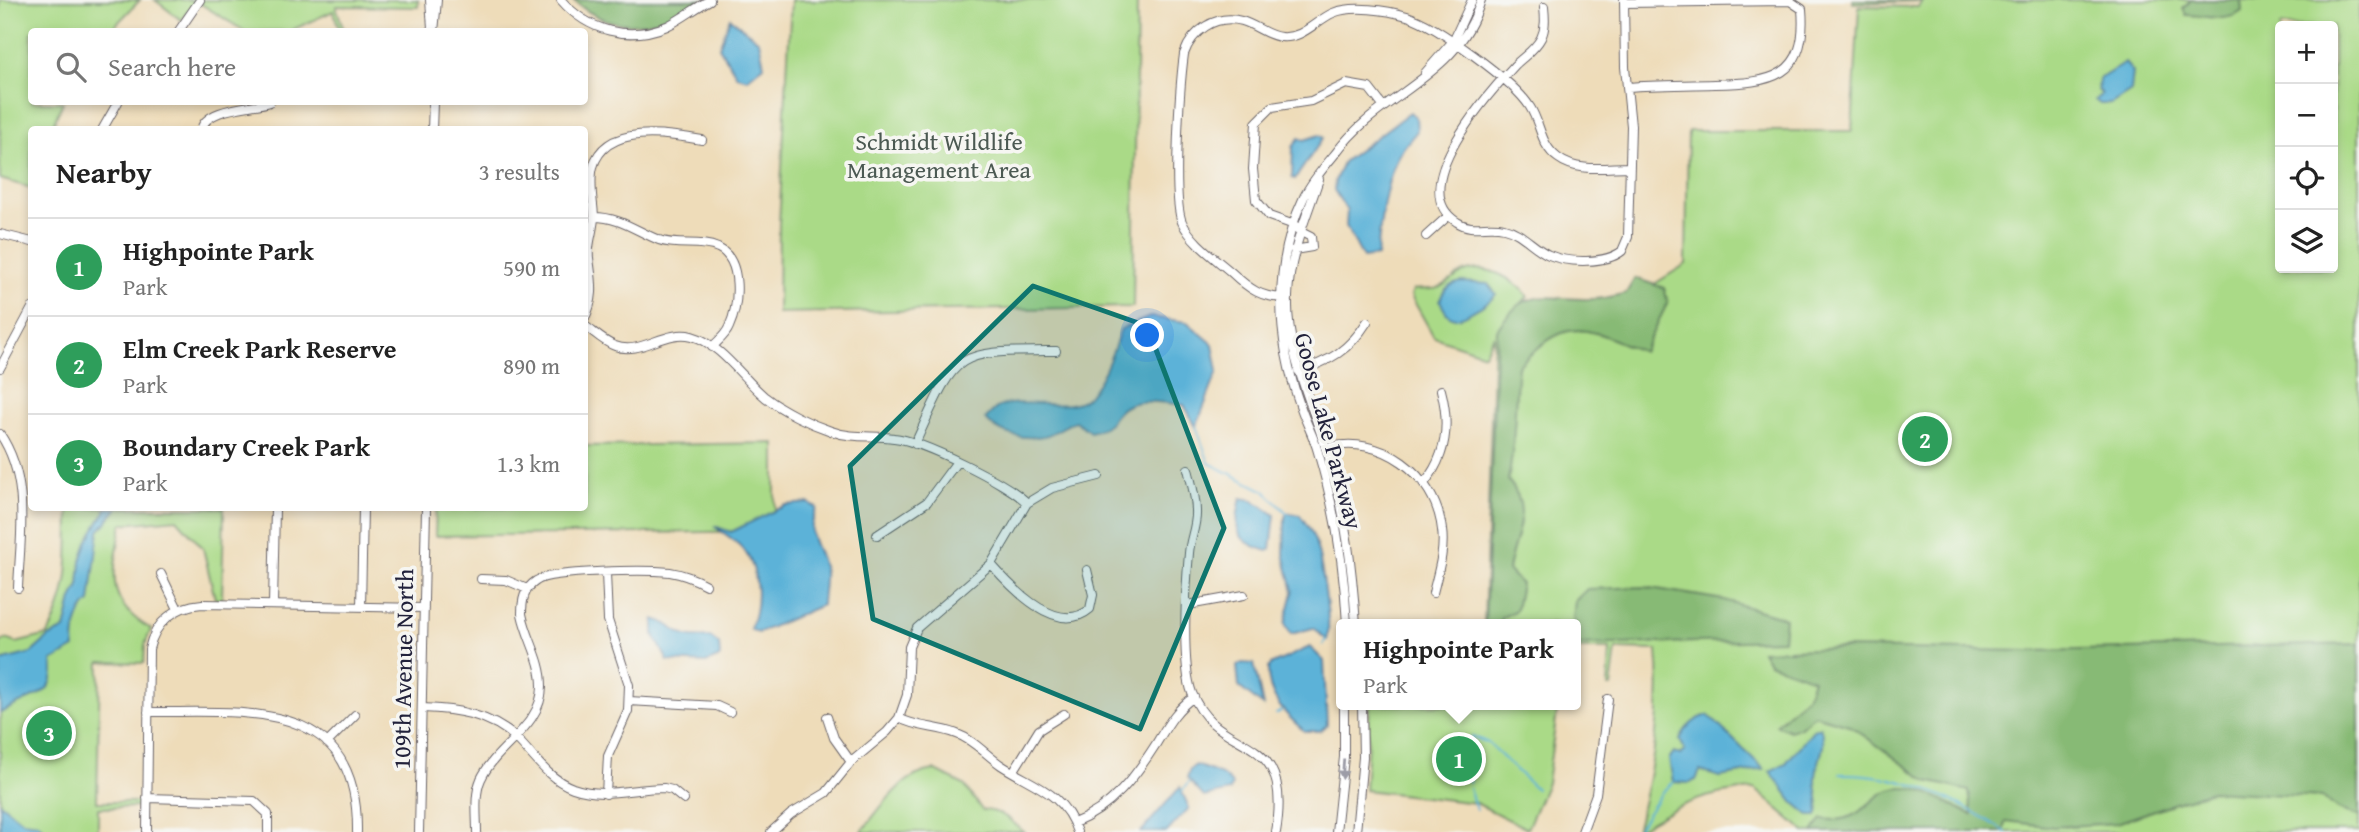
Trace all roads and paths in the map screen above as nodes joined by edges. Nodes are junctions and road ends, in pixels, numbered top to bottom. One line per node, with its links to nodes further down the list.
1 (201, 0): 10 (street)
2 (430, 0): 11 (street)
3 (437, 0): 12 (street)
4 (561, 0): 5 (street)
5 (710, 0)
6 (1472, 0): 13 (street, Goose Lake Parkway)
7 (1480, 0): 13 (street, Goose Lake Parkway)
8 (1624, 1): 15 (street); 15 (street)
9 (1544, 6): 14 (street)
10 (181, 28)
11 (433, 28)
12 (434, 28)
13 (1456, 44): 14 (street); 19 (street, Goose Lake Parkway); 35 (street)
14 (1502, 80): 24 (street); 26 (street)
15 (1627, 87): 24 (street)
16 (116, 105): 20 (street)
17 (257, 105): 21 (street)
18 (433, 105): 22 (street)
19 (1383, 106): 28 (street, Goose Lake Parkway); 28 (street)
20 (104, 126)
21 (202, 126)
22 (432, 126)
23 (702, 141): 25 (street)
24 (1630, 167): 26 (street)
25 (588, 169): 27 (street)
26 (1448, 216): 30 (street)
27 (594, 217): 33 (street); 40 (street)
28 (1297, 227): 34 (street, Goose Lake Parkway); 34 (street); 35 (street, Goose Lake Parkway)
29 (0, 234): 31 (street)
30 (1426, 236)
31 (28, 241)
32 (588, 248): 36 (street)
33 (588, 248)
34 (1294, 250): 35 (street, Goose Lake Parkway)
35 (1284, 297): 43 (street, Goose Lake Parkway); 72 (street, Goose Lake Parkway)
36 (588, 308)
37 (28, 316): 42 (street)
38 (1367, 323): 43 (street)
39 (588, 326): 40 (street)
40 (712, 348): 46 (street)
41 (1056, 351): 46 (street)
42 (0, 368)
43 (1298, 370): 47 (street, Goose Lake Parkway)
44 (1441, 390): 51 (street)
45 (0, 434): 63 (street)
46 (915, 444): 48 (street)
47 (1326, 448): 51 (street); 73 (street, Goose Lake Parkway)
48 (956, 463): 52 (street); 56 (street)
49 (1188, 468): 68 (street)
50 (1099, 476): 52 (street)
51 (1425, 482): 65 (street)
52 (1027, 503): 57 (street)
53 (275, 511): 67 (street)
54 (363, 511): 69 (street)
55 (426, 511): 70 (street, 109th Avenue North)
56 (877, 535)
57 (991, 564): 58 (street); 85 (street)
58 (1087, 570)
59 (606, 573): 62 (street); 64 (street); 76 (street)
60 (161, 574): 71 (street)
61 (481, 579): 64 (street)
62 (706, 585)
63 (18, 588)
64 (527, 589): 86 (street)
65 (1433, 593)
66 (1244, 595): 68 (street)
67 (272, 605): 69 (street); 71 (street)
68 (1188, 605): 74 (street)
69 (361, 607): 70 (street)
70 (424, 608): 77 (street, 109th Avenue North)
71 (178, 609): 80 (street)
72 (1346, 619)
73 (1355, 619)
74 (1194, 697): 93 (street); 100 (street)
75 (1608, 699): 103 (street)
76 (629, 701): 81 (street); 90 (street)
77 (422, 708): 86 (street); 97 (street, 109th Avenue North)
78 (1344, 710): 101 (street, one-way to 101)
79 (1362, 710): 102 (street)
80 (148, 712): 87 (street); 91 (street)
81 (730, 712)
82 (1064, 713): 89 (street)
83 (355, 715): 87 (street)
84 (827, 717): 88 (street)
85 (899, 718): 88 (street); 89 (street)
86 (515, 738): 90 (street); 98 (street)
87 (327, 743): 96 (street)
88 (851, 762): 99 (street)
89 (1013, 772): 93 (street)
90 (606, 794): 92 (street)
91 (147, 798): 94 (street); 95 (street)
92 (684, 800)
93 (1075, 827)
94 (147, 832)
95 (268, 832)
96 (357, 832)
97 (419, 832)
98 (477, 832)
99 (771, 832)
100 (1276, 832)
101 (1336, 832)
102 (1356, 832)
103 (1582, 832)

